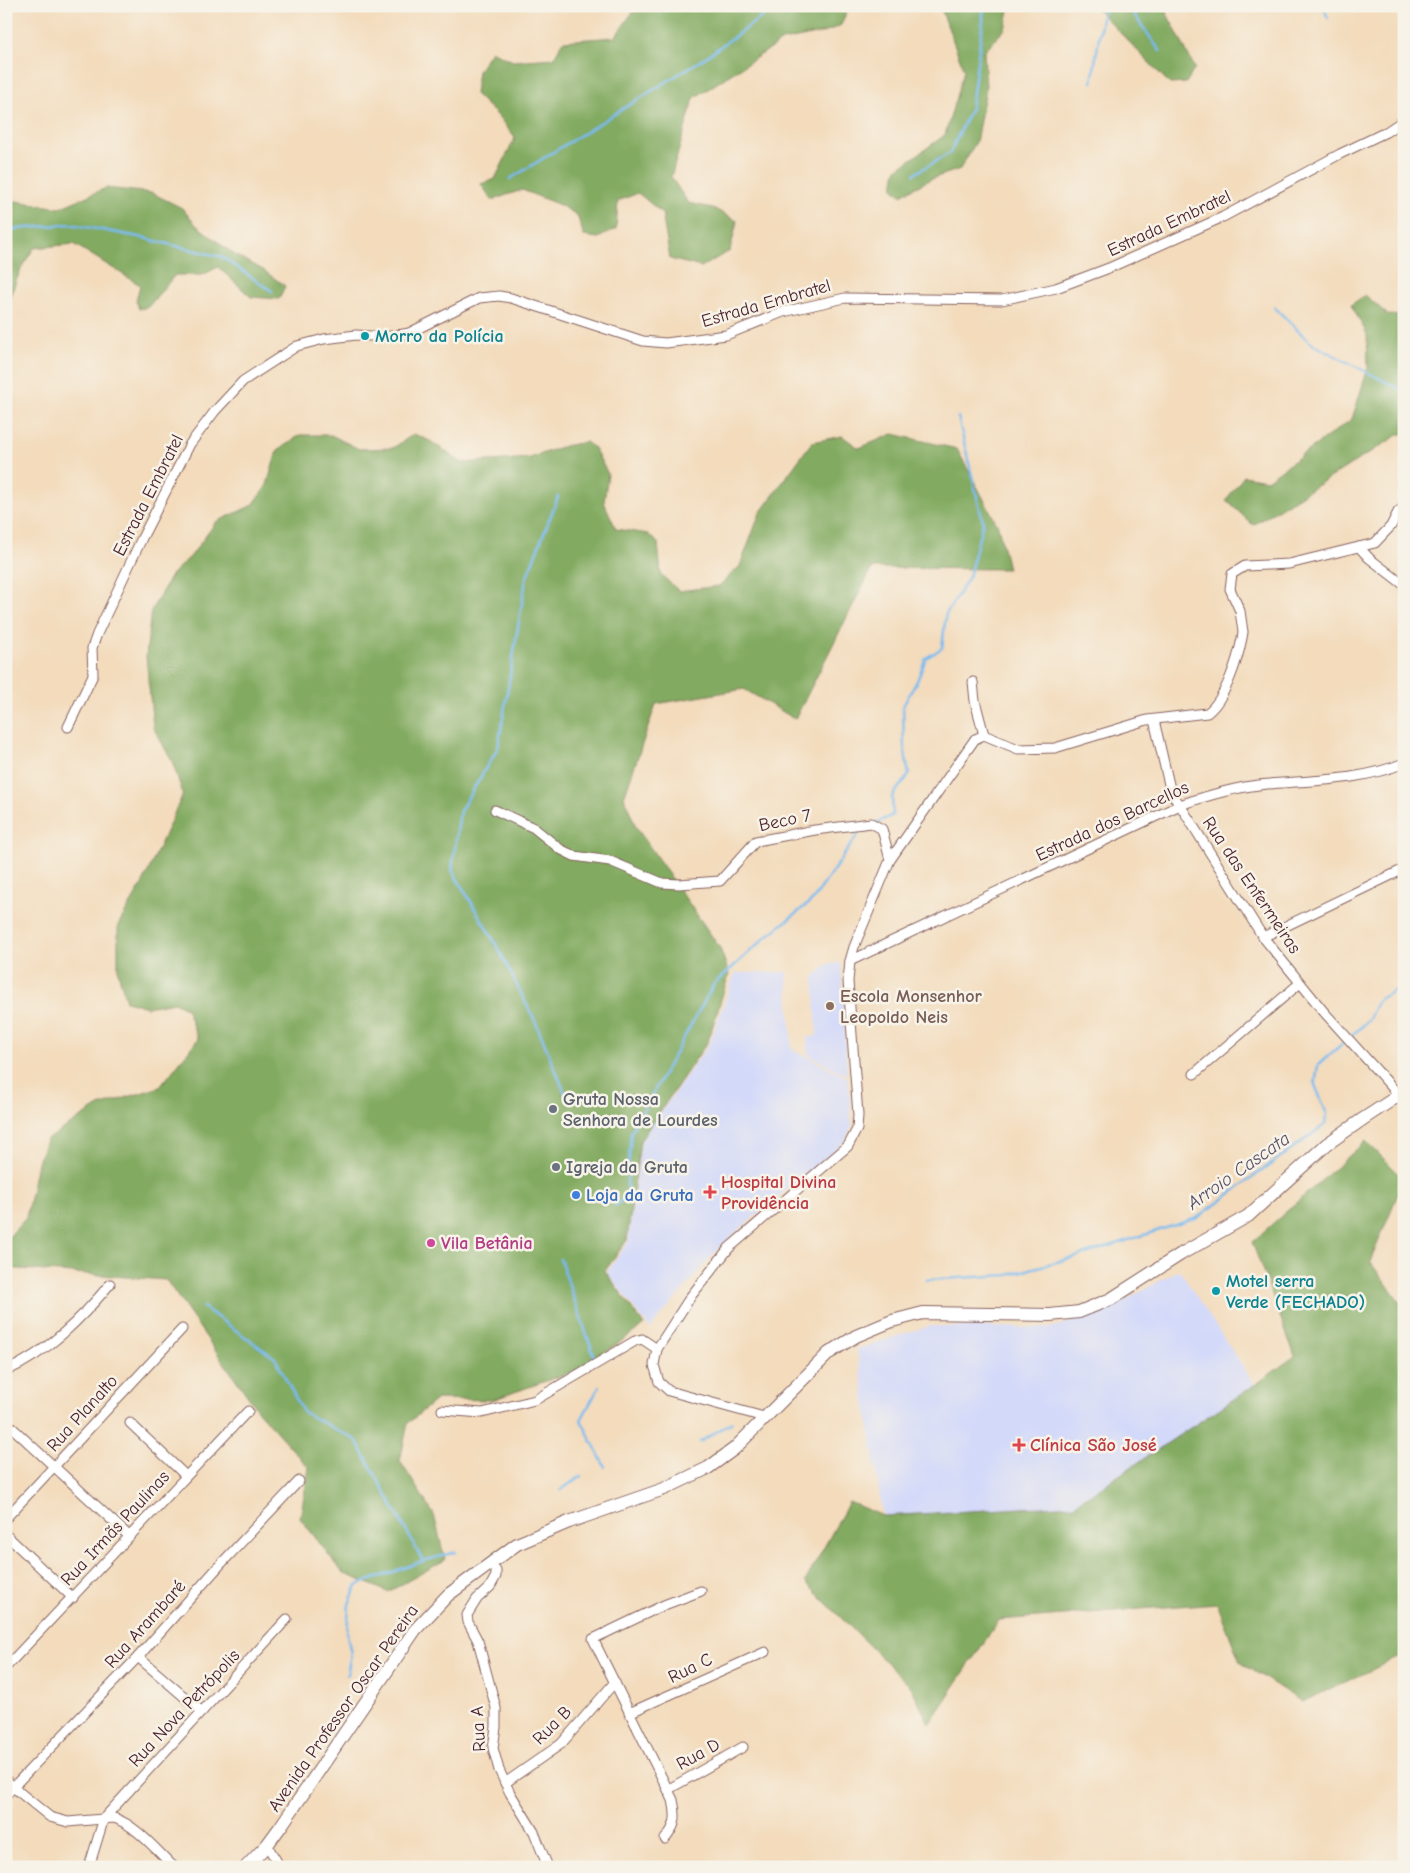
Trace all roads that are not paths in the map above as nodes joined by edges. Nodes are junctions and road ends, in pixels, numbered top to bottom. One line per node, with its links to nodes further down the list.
1 (1404, 120): 7 (street, Estrada Embratel)
2 (1404, 507): 3 (street)
3 (1359, 547): 4 (street); 6 (street)
4 (1404, 585)
5 (973, 682): 8 (street)
6 (1154, 720): 8 (street); 10 (street, Rua das Enfermeiras)
7 (68, 727)
8 (984, 735): 12 (street)
9 (1404, 763): 10 (street, Estrada dos Barcellos)
10 (1180, 805): 14 (street, Rua das Enfermeiras); 15 (street, Estrada dos Barcellos)
11 (495, 810): 12 (street, Beco 7)
12 (890, 860): 15 (street)
13 (1404, 869): 14 (street)
14 (1263, 937): 16 (street, Rua das Enfermeiras)
15 (850, 961): 21 (street)
16 (1300, 983): 17 (street); 18 (street, Rua das Enfermeiras)
17 (1194, 1074)
18 (1401, 1094): 25 (main road, Avenida Professor Oscar Pereira)
19 (110, 1284): 22 (street)
20 (182, 1329): 28 (street, Rua Planalto)
21 (657, 1349): 23 (street); 25 (street)
22 (6, 1371)
23 (442, 1410)
24 (248, 1411): 29 (street, Rua Irmãs Paulinas)
25 (764, 1417): 34 (main road, Avenida Professor Oscar Pereira)
26 (6, 1422): 28 (street)
27 (130, 1423): 29 (street)
28 (55, 1466): 31 (street, Rua Planalto); 33 (street)
29 (186, 1476): 33 (street, Rua Irmãs Paulinas)
30 (299, 1481): 39 (street, Rua Arambaré)
31 (6, 1518)
32 (6, 1535): 36 (street)
33 (129, 1536): 36 (street, Rua Irmãs Paulinas)
34 (490, 1563): 46 (street, Rua A); 52 (main road, Avenida Professor Oscar Pereira)
35 (701, 1591): 41 (street)
36 (73, 1598): 40 (street, Rua Irmãs Paulinas)
37 (287, 1619): 42 (street, Rua Nova Petrópolis)
38 (765, 1652): 43 (street, Rua C)
39 (138, 1657): 42 (street); 47 (street, Rua Arambaré)
40 (6, 1668)
41 (615, 1682): 43 (street); 46 (street, Rua B)
42 (202, 1712): 50 (street, Rua Nova Petrópolis)
43 (630, 1713): 48 (street)
44 (743, 1747): 48 (street, Rua D)
45 (6, 1780): 47 (street)
46 (505, 1783): 57 (street, Rua A)
47 (13, 1787): 49 (street, Rua Arambaré); 50 (street)
48 (668, 1789): 51 (street)
49 (6, 1794)
50 (104, 1818): 53 (street); 54 (street)
51 (665, 1839)
52 (267, 1845): 55 (main road, Avenida Professor Oscar Pereira); 56 (street)
53 (89, 1867)
54 (174, 1867)
55 (246, 1867)
56 (280, 1867)
57 (548, 1867)

